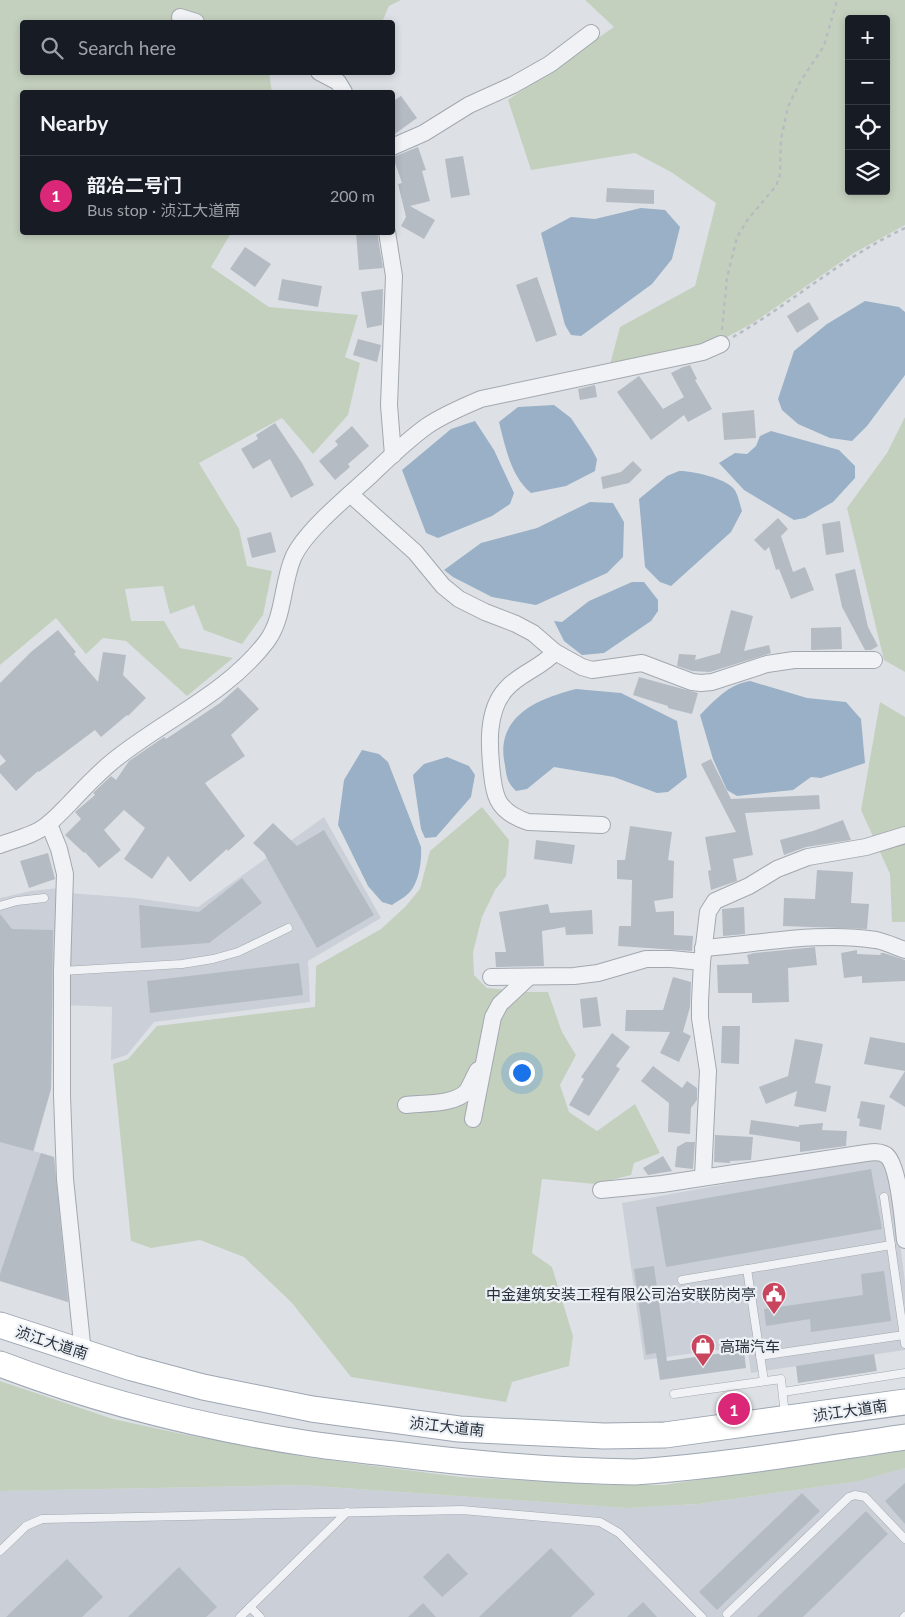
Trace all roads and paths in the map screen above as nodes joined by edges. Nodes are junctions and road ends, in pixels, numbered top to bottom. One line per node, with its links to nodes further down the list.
1 (837, 0): 10 (path)
2 (180, 17): 3 (street)
3 (190, 20)
4 (592, 33): 7 (street)
5 (325, 75): 6 (street)
6 (343, 90)
7 (395, 146)
8 (905, 228): 10 (path)
9 (387, 235): 11 (street)
10 (721, 344): 11 (street)
11 (393, 455): 12 (street)
12 (350, 494): 13 (street); 15 (street)
13 (555, 652): 14 (street); 16 (street)
14 (874, 660)
15 (49, 824): 18 (street); 24 (street)
16 (602, 826)
17 (905, 836): 23 (street)
18 (0, 845)
19 (44, 898): 20 (lane)
20 (0, 906)
21 (288, 928): 24 (lane)
22 (905, 950): 23 (street)
23 (702, 955): 25 (street); 30 (street)
24 (62, 971): 39 (street)
25 (529, 977): 26 (street); 27 (street)
26 (491, 978)
27 (486, 1054): 28 (street); 29 (street)
28 (406, 1105)
29 (473, 1119)
30 (703, 1177): 31 (street); 33 (street)
31 (601, 1190)
32 (884, 1197): 33 (lane)
33 (898, 1242): 34 (lane); 37 (lane)
34 (747, 1270): 35 (lane); 40 (lane)
35 (682, 1280)
36 (0, 1325): 39 (main road, 浈江大道南)
37 (904, 1335): 38 (lane); 40 (lane)
38 (905, 1344)
39 (83, 1352): 47 (main road, 浈江大道南)
40 (760, 1356): 43 (lane)
41 (0, 1364): 48 (main road)
42 (905, 1373): 44 (lane)
43 (764, 1382): 44 (lane); 45 (lane)
44 (783, 1392): 47 (lane)
45 (674, 1394)
46 (905, 1402): 47 (main road, 浈江大道南)
47 (786, 1419)
48 (905, 1437)
49 (347, 1512): 51 (lane); 52 (lane); 56 (lane)
50 (905, 1539): 53 (lane)
51 (0, 1551)
52 (250, 1607): 54 (lane); 55 (lane)
53 (727, 1614)
54 (240, 1617)
55 (260, 1617)
56 (702, 1617)

